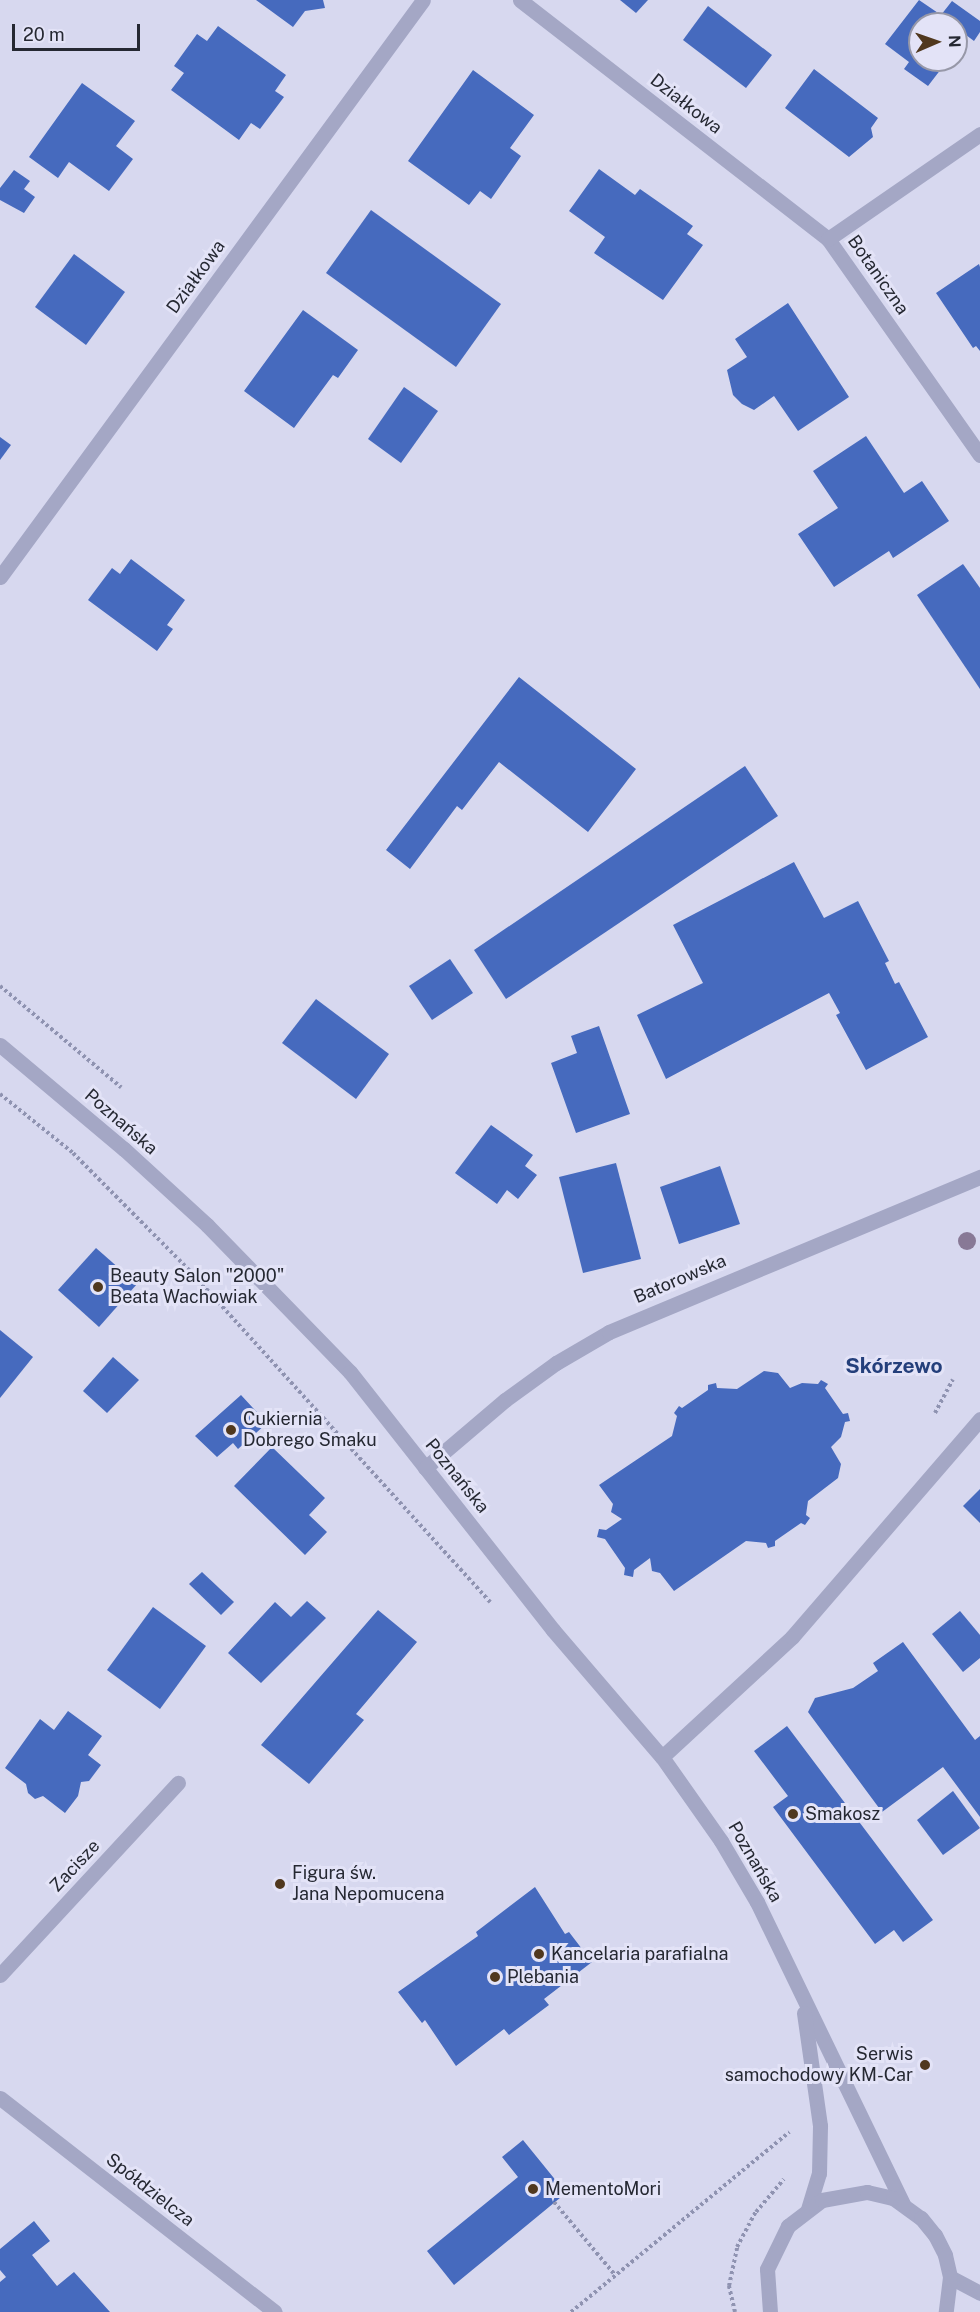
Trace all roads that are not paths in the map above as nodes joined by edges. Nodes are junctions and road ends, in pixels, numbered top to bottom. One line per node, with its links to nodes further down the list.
1 (423, 0): 6 (street, Działkowa)
2 (520, 0): 4 (street, Działkowa)
3 (980, 134): 4 (street, Botaniczna)
4 (828, 239): 5 (street, Botaniczna)
5 (980, 456)
6 (0, 577)
7 (0, 1045): 10 (street, Poznańska)
8 (980, 1177): 10 (street, Batorowska)
9 (980, 1419): 11 (street)
10 (425, 1468): 11 (street, Poznańska)
11 (662, 1756): 14 (street, Poznańska)
12 (178, 1783): 13 (street, Zacisze)
13 (0, 1975)
14 (802, 1998): 16 (street, Poznańska); 17 (street, Poznańska)
15 (0, 2098): 20 (street, Spółdzielcza)
16 (903, 2204): 17 (street); 18 (street)
17 (808, 2208): 21 (street)
18 (950, 2277): 19 (street); 22 (street)
19 (980, 2293)
20 (275, 2312)
21 (770, 2312)
22 (946, 2312)

